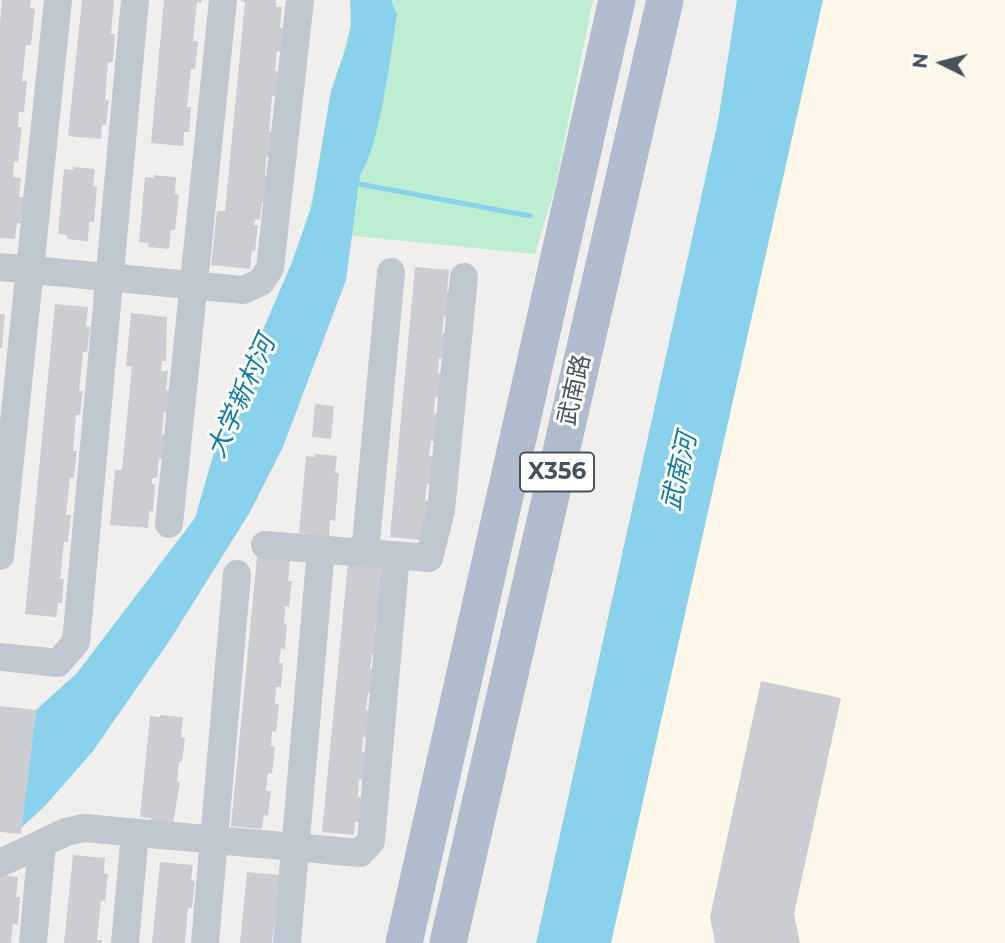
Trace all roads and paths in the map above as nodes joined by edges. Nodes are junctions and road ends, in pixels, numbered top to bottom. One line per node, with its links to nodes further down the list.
1 (58, 0): 8 (lane)
2 (135, 0): 10 (lane)
3 (223, 0): 12 (lane)
4 (300, 0): 12 (lane)
5 (617, 0): 30 (main road, 武南路 / X356)
6 (665, 0): 31 (main road, 武南路 / X356)
7 (0, 267): 8 (lane)
8 (30, 269): 10 (lane); 18 (lane)
9 (391, 272): 16 (lane)
10 (109, 277): 12 (lane); 20 (lane)
11 (464, 277): 17 (lane)
12 (193, 285): 13 (lane)
13 (169, 524)
14 (265, 545): 15 (lane)
15 (321, 549): 16 (lane); 24 (lane)
16 (365, 553): 17 (lane)
17 (396, 555): 24 (lane)
18 (0, 556)
19 (237, 574): 22 (lane)
20 (0, 657)
21 (135, 833): 22 (lane); 23 (lane); 27 (lane)
22 (215, 840): 24 (lane); 28 (lane)
23 (42, 843): 25 (lane); 26 (lane)
24 (295, 847): 29 (lane)
25 (0, 863)
26 (33, 943)
27 (125, 943)
28 (205, 943)
29 (287, 943)
30 (404, 943)
31 (448, 943)

